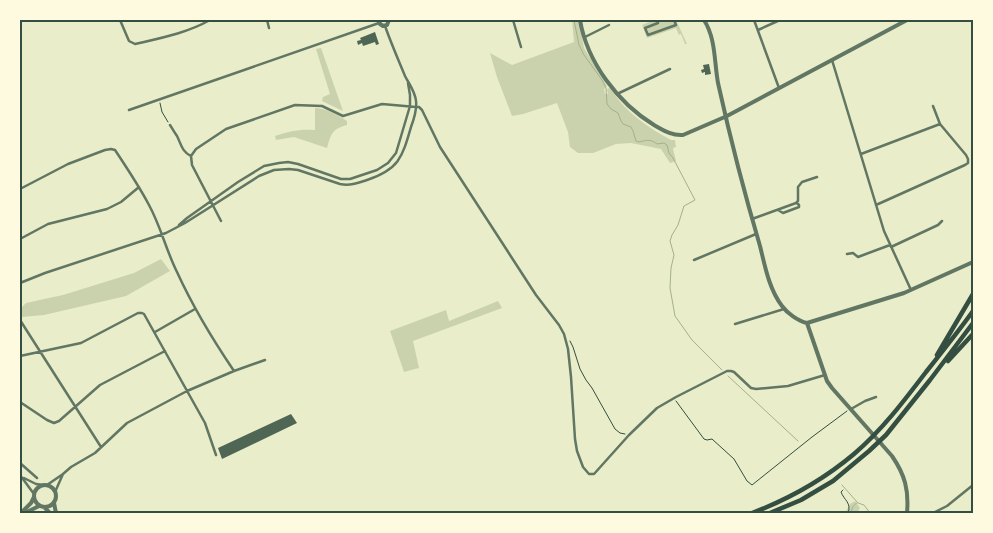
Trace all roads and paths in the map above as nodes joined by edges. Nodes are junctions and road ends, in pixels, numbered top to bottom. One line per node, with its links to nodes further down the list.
1 (120, 20): 2 (street)
2 (210, 20)
3 (267, 20): 16 (street)
4 (389, 20): 15 (street)
5 (513, 20): 20 (street)
6 (580, 20): 19 (street)
7 (674, 20): 17 (street)
8 (704, 20): 31 (street)
9 (754, 20): 18 (street)
10 (780, 20): 18 (street)
11 (906, 20): 21 (street)
12 (379, 21): 15 (street); 26 (street)
13 (657, 21): 17 (street); 17 (street)
14 (609, 25): 19 (street)
15 (385, 26): 23 (street)
16 (269, 28)
17 (661, 30)
18 (758, 30): 24 (street)
19 (585, 37): 25 (street)
20 (521, 47)
21 (832, 60): 24 (street); 34 (street)
22 (670, 70): 25 (street)
23 (407, 79): 27 (street); 28 (street)
24 (779, 88): 31 (street)
25 (617, 94): 31 (street)
26 (160, 100): 30 (street); 33 (path)
27 (410, 106): 28 (street); 35 (street); 39 (street)
28 (416, 106): 41 (street); 65 (street)
29 (933, 106): 32 (street)
30 (130, 110)
31 (727, 116): 42 (street)
32 (940, 124): 34 (street); 40 (street)
33 (170, 125): 35 (street)
34 (860, 155): 40 (street)
35 (191, 156): 39 (street)
36 (817, 176): 42 (street)
37 (139, 187): 38 (street); 46 (street); 48 (street)
38 (20, 189)
39 (211, 202): 41 (street); 45 (street)
40 (876, 205): 49 (street)
41 (213, 206): 43 (street); 45 (street)
42 (752, 219): 47 (street)
43 (221, 221)
44 (942, 221): 49 (street)
45 (177, 227): 46 (street)
46 (163, 234): 53 (street); 56 (street)
47 (756, 234): 51 (street); 57 (street)
48 (20, 239)
49 (890, 246): 50 (street); 54 (street)
50 (847, 254)
51 (694, 260)
52 (973, 262): 54 (street)
53 (20, 283)
54 (911, 290): 60 (street)
55 (973, 294): 70 (highway)
56 (196, 309): 63 (street); 71 (street)
57 (784, 309): 60 (street); 62 (street)
58 (973, 311): 70 (highway)
59 (20, 320): 67 (street)
60 (807, 323): 72 (street)
61 (973, 323): 73 (highway)
62 (735, 324)
63 (155, 332): 66 (street); 67 (street)
64 (973, 334): 73 (highway)
65 (566, 337): 76 (street); 80 (path)
66 (165, 351): 74 (street); 78 (street)
67 (40, 352): 68 (street); 78 (street)
68 (20, 356)
69 (265, 360): 71 (street)
70 (928, 369): 99 (highway)
71 (234, 371): 74 (street)
72 (824, 375): 76 (street); 79 (street)
73 (930, 380): 100 (highway)
74 (187, 391): 81 (street); 82 (street)
75 (876, 397): 79 (street)
76 (674, 398): 79 (path)
77 (20, 402): 78 (street)
78 (76, 406): 81 (street)
79 (848, 410): 94 (street)
80 (628, 432)
81 (102, 447): 84 (street)
82 (216, 455)
83 (20, 463): 86 (street)
84 (63, 474): 88 (street); 90 (street)
85 (21, 476): 88 (street); 91 (street)
86 (37, 478)
87 (973, 484): 102 (street)
88 (45, 485): 90 (street); 91 (street)
89 (843, 490): 101 (path)
90 (55, 492): 92 (street)
91 (34, 496): 93 (street); 95 (street)
92 (54, 502): 93 (street); 98 (street)
93 (42, 506): 96 (street); 97 (street)
94 (907, 512)
95 (21, 513)
96 (25, 513)
97 (50, 513)
98 (56, 513)
99 (752, 513)
100 (770, 513)
101 (848, 513)
102 (932, 513)

